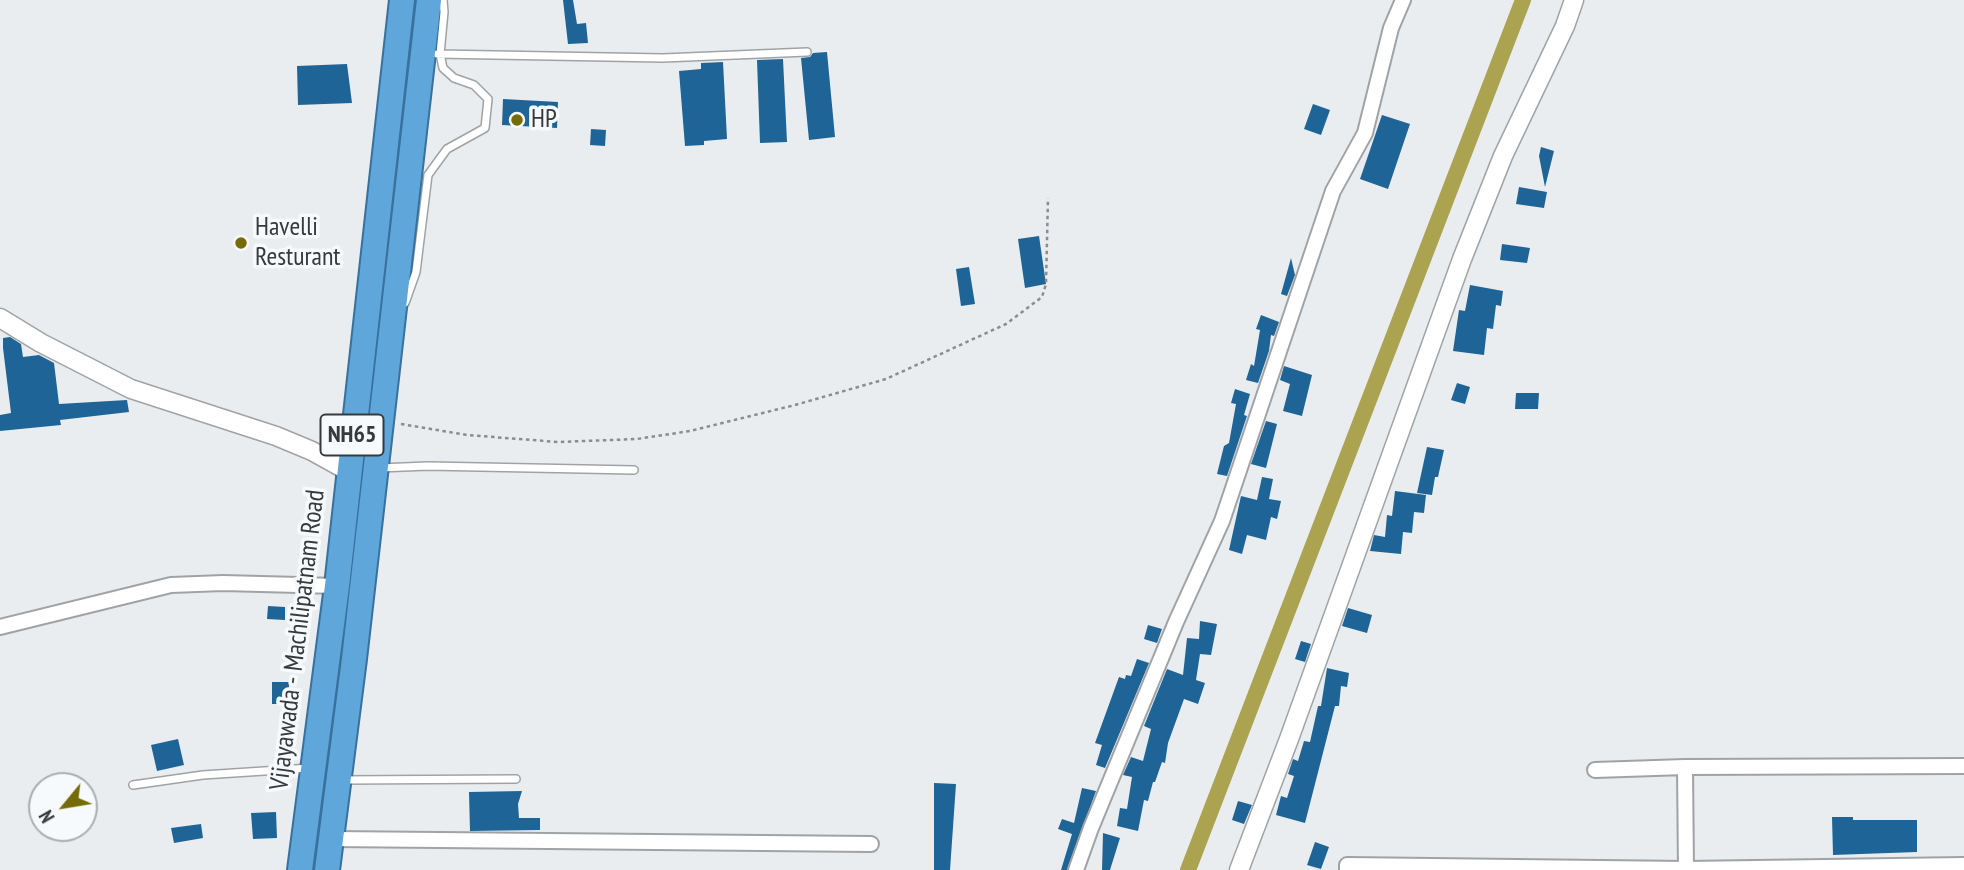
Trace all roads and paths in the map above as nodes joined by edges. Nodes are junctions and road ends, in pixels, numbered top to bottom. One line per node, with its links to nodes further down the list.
1 (402, 0): 14 (highway, Vijayawada - Machilipatnam Road / NH65)
2 (429, 0): 7 (highway, NH65)
3 (443, 0): 7 (lane)
4 (1403, 0): 30 (street)
5 (1574, 0): 31 (street)
6 (807, 52): 7 (lane)
7 (432, 54): 10 (highway, NH65); 10 (lane)
8 (1048, 198): 11 (path)
9 (0, 317): 14 (street)
10 (390, 341): 11 (highway, NH65)
11 (381, 421): 12 (highway, NH65)
12 (375, 468): 13 (lane); 22 (highway, NH65)
13 (634, 470)
14 (348, 471): 15 (highway, Vijayawada - Machilipatnam Road / NH65)
15 (337, 586): 16 (street); 19 (highway, Vijayawada - Machilipatnam Road / NH65)
16 (0, 627)
17 (1964, 766): 18 (street)
18 (1685, 767): 20 (street); 27 (street)
19 (313, 768): 23 (lane); 28 (highway, Vijayawada - Machilipatnam Road / NH65)
20 (1595, 770)
21 (516, 779): 22 (lane)
22 (338, 780): 24 (highway, NH65)
23 (133, 785)
24 (331, 839): 25 (street); 29 (highway, NH65)
25 (871, 844)
26 (1964, 865): 27 (street)
27 (1685, 869): 32 (street)
28 (300, 870)
29 (327, 870)
30 (1076, 870)
31 (1239, 870)
32 (1347, 870)

